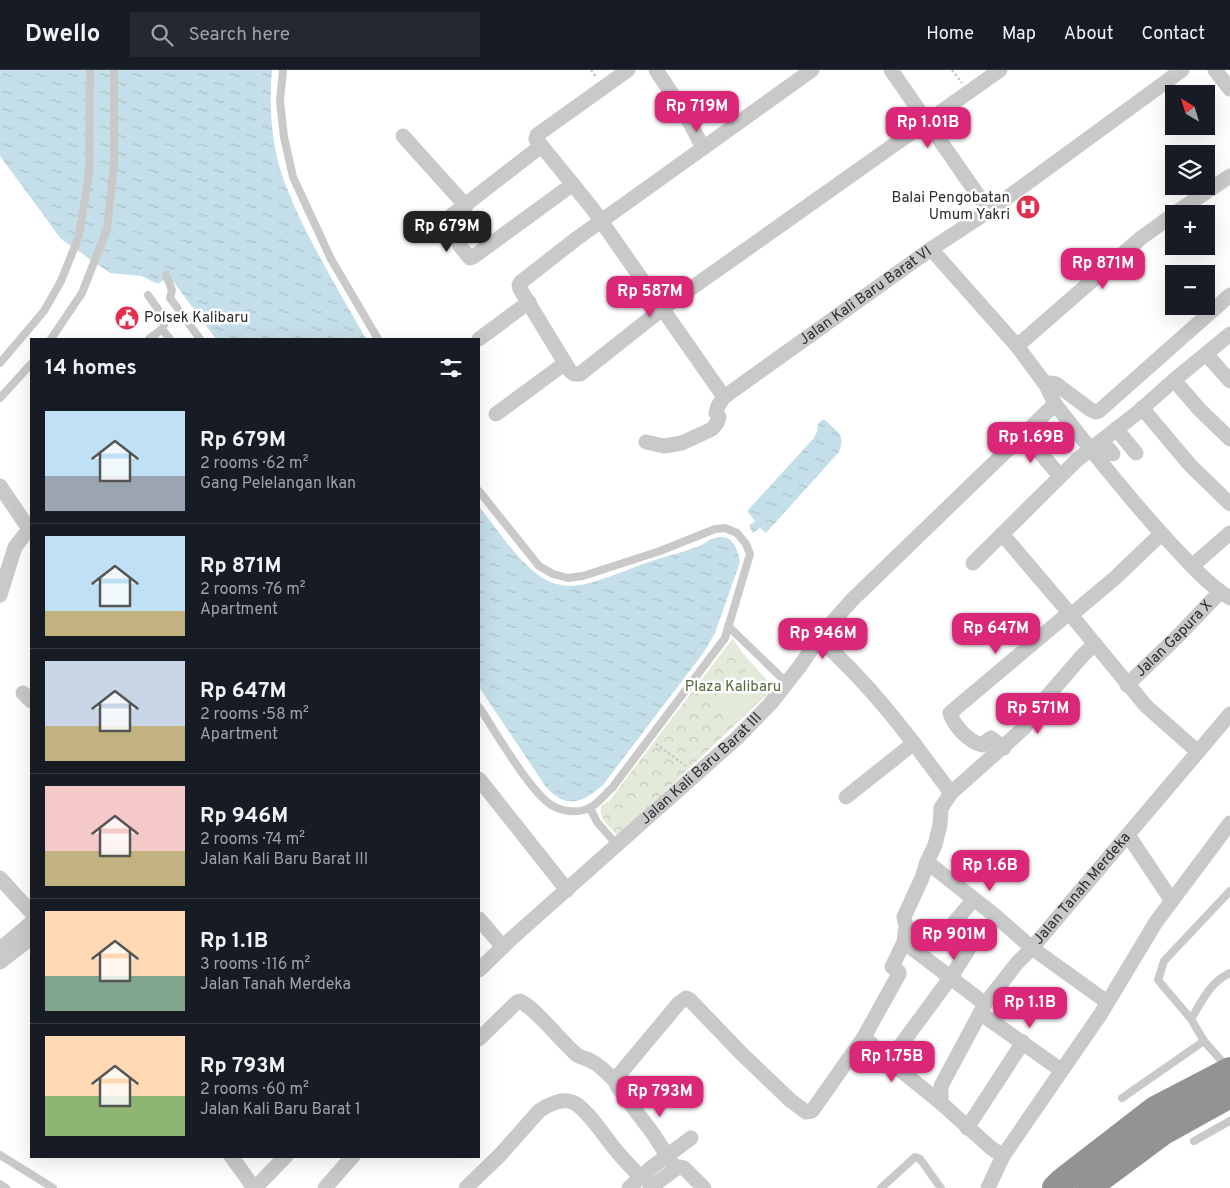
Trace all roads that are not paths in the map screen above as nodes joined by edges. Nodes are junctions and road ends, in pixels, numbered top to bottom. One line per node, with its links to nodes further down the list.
1 (90, 70): 39 (lane)
2 (114, 70): 31 (lane)
3 (283, 70): 35 (lane)
4 (628, 70): 14 (street)
5 (656, 70): 15 (street)
6 (812, 70): 15 (street)
7 (891, 70): 12 (street)
8 (1000, 70): 12 (street)
9 (1182, 70): 20 (street, Jalan Kali Baru Barat VI)
10 (1215, 70): 11 (street)
11 (1230, 89)
12 (926, 121): 20 (street); 28 (street)
13 (403, 136): 19 (street)
14 (541, 146): 17 (street); 19 (street)
15 (703, 148): 22 (street)
16 (1230, 176): 18 (street)
17 (572, 184): 19 (street); 22 (street)
18 (1187, 205)
19 (466, 206)
20 (990, 211): 23 (street, Jalan Kali Baru Barat VI)
21 (1165, 220): 37 (street)
22 (600, 222): 27 (street); 28 (street)
23 (932, 250): 37 (street); 45 (street, Jalan Kali Baru Barat VI)
24 (166, 276): 34 (lane)
25 (148, 294): 29 (lane)
26 (1230, 295): 44 (street)
27 (529, 302): 36 (street); 40 (street)
28 (662, 309): 40 (street); 45 (street)
29 (162, 329): 32 (lane); 33 (lane)
30 (1230, 334): 38 (street)
31 (52, 338)
32 (150, 338)
33 (169, 338)
34 (199, 338)
35 (377, 338)
36 (480, 338)
37 (1017, 346): 44 (street)
38 (1206, 354): 42 (street); 43 (street)
39 (0, 363)
40 (564, 364): 49 (street)
41 (30, 365): 46 (lane)
42 (1174, 380): 48 (street); 52 (street)
43 (1230, 381)
44 (1046, 385): 47 (street)
45 (724, 397): 53 (street)
46 (0, 398)
47 (1055, 404): 51 (street, Jalan Kali Baru Barat III); 54 (street)
48 (1142, 408): 50 (street); 60 (street)
49 (496, 414)
50 (1116, 429): 54 (street); 55 (street)
51 (1024, 434): 57 (street); 73 (street, Jalan Kali Baru Barat III)
52 (1230, 439)
53 (646, 442)
54 (1096, 445): 56 (street); 57 (street); 64 (street)
55 (1136, 453)
56 (1113, 454)
57 (1060, 476): 63 (street)
58 (0, 486): 61 (street)
59 (480, 492): 72 (lane)
60 (1230, 504)
61 (30, 531): 65 (street)
62 (1230, 533): 68 (street)
63 (1002, 534): 67 (street); 71 (street)
64 (1161, 534): 68 (street); 71 (street)
65 (15, 547): 66 (street); 69 (street)
66 (0, 559)
67 (973, 563)
68 (1192, 566): 70 (street)
69 (1, 588)
70 (1225, 595): 76 (street, Jalan Gapura X)
71 (1070, 614): 74 (street); 80 (street)
72 (728, 626): 75 (lane); 85 (lane)
73 (819, 638): 75 (street, Jalan Kali Baru Barat III); 79 (street)
74 (1095, 644): 76 (street); 80 (street)
75 (787, 683): 88 (street, Jalan Kali Baru Barat III)
76 (1127, 685): 81 (street)
77 (480, 708): 85 (lane)
78 (1230, 714): 81 (street, Jalan Tanah Merdeka)
79 (914, 743): 83 (street); 84 (street)
80 (1004, 748): 83 (street)
81 (1198, 752): 87 (street, Jalan Tanah Merdeka)
82 (480, 780): 91 (street)
83 (951, 793): 89 (street)
84 (846, 797)
85 (590, 808): 88 (lane)
86 (1230, 823): 94 (street)
87 (1128, 835): 94 (street); 101 (street, Jalan Tanah Merdeka)
88 (616, 845): 91 (street, Jalan Kali Baru Barat III)
89 (927, 862): 93 (street); 99 (street)
90 (0, 878): 95 (street)
91 (567, 890): 100 (street, Jalan Kali Baru Barat III)
92 (1230, 891): 109 (lane)
93 (974, 899): 101 (street); 106 (street)
94 (1172, 901): 107 (street)
95 (30, 911)
96 (480, 920): 100 (street)
97 (30, 924): 102 (street)
98 (30, 939): 103 (street)
99 (904, 942): 106 (street); 110 (street)
100 (503, 947): 104 (street, Jalan Kali Baru Barat III)
101 (1032, 948): 107 (street); 108 (street, Jalan Tanah Merdeka)
102 (0, 949)
103 (0, 962)
104 (480, 969)
105 (1230, 973): 109 (lane)
106 (951, 977): 108 (street); 114 (street)
107 (1107, 1002): 115 (street)
108 (982, 1009): 113 (street); 120 (street, Jalan Tanah Merdeka)
109 (1192, 1020): 112 (lane)
110 (864, 1037): 114 (street); 117 (street)
111 (480, 1038): 117 (street)
112 (1204, 1041): 116 (lane); 119 (lane)
113 (1023, 1042): 115 (street); 122 (street)
114 (889, 1061): 120 (street)
115 (1061, 1070): 126 (street)
116 (1230, 1071): 143 (highway)
117 (615, 1081): 130 (street)
118 (1230, 1095): 144 (highway)
119 (1122, 1098)
120 (941, 1103): 122 (street)
121 (1230, 1121): 124 (lane)
122 (967, 1128): 126 (street)
123 (691, 1138): 130 (street)
124 (1194, 1141)
125 (0, 1155): 134 (lane)
126 (1003, 1156): 142 (street)
127 (232, 1158): 135 (street)
128 (284, 1158): 135 (street)
129 (351, 1158): 136 (street)
130 (671, 1162): 131 (street); 139 (street)
131 (645, 1183): 137 (street); 138 (street)
132 (0, 1184): 133 (lane)
133 (6, 1188)
134 (53, 1188)
135 (255, 1188)
136 (325, 1188)
137 (466, 1188)
138 (629, 1188)
139 (704, 1188)
140 (881, 1188): 141 (lane)
141 (941, 1188)
142 (988, 1188)
143 (1055, 1188)
144 (1088, 1188)

